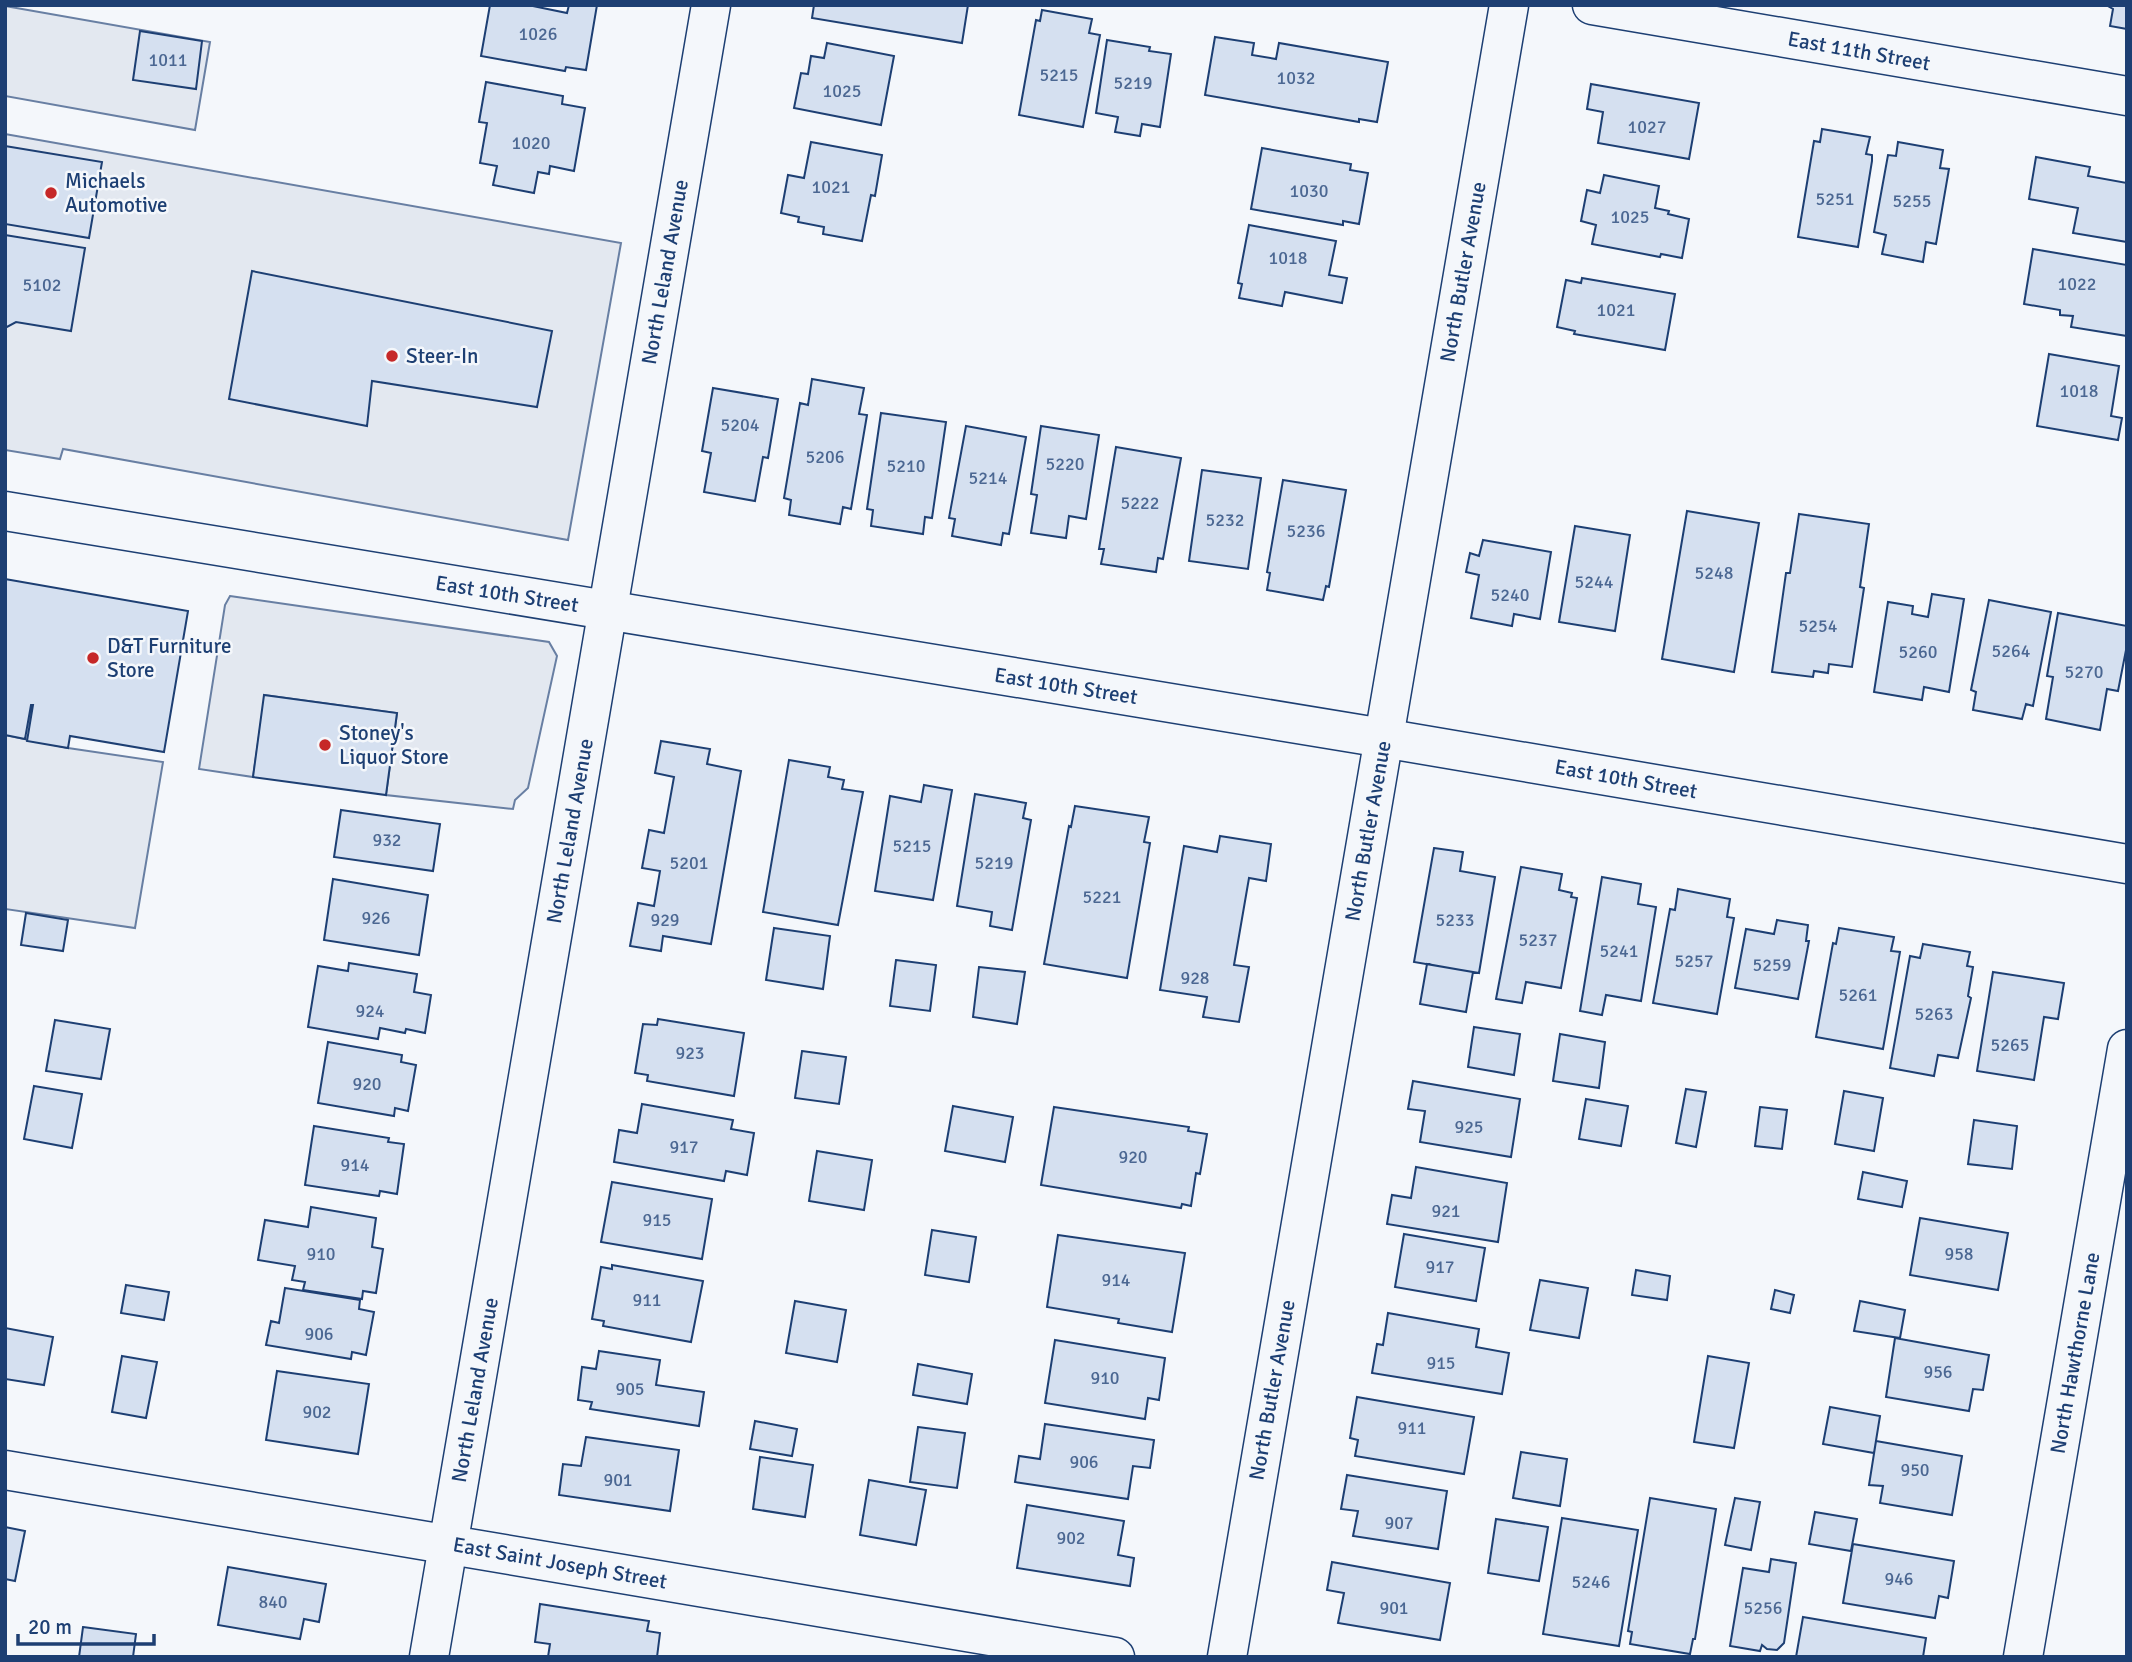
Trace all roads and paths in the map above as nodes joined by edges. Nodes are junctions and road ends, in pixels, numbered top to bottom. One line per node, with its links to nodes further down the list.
1 (711, 5): 6 (street, North Leland Avenue)
2 (1508, 5): 7 (street, North Butler Avenue)
3 (1592, 5): 4 (street, East 11th Street)
4 (2127, 96)
5 (5, 511): 6 (street, East 10th Street)
6 (607, 610): 7 (street, East 10th Street); 11 (street, North Leland Avenue)
7 (1383, 738): 8 (street, East 10th Street); 14 (street, North Butler Avenue)
8 (2127, 864)
9 (2127, 1049): 15 (street, North Hawthorne Lane)
10 (5, 1471): 11 (street, East Saint Joseph Street)
11 (449, 1544): 12 (street, North Leland Avenue); 13 (street, East Saint Joseph Street)
12 (429, 1657)
13 (1115, 1657)
14 (1227, 1657)
15 (2023, 1657)

